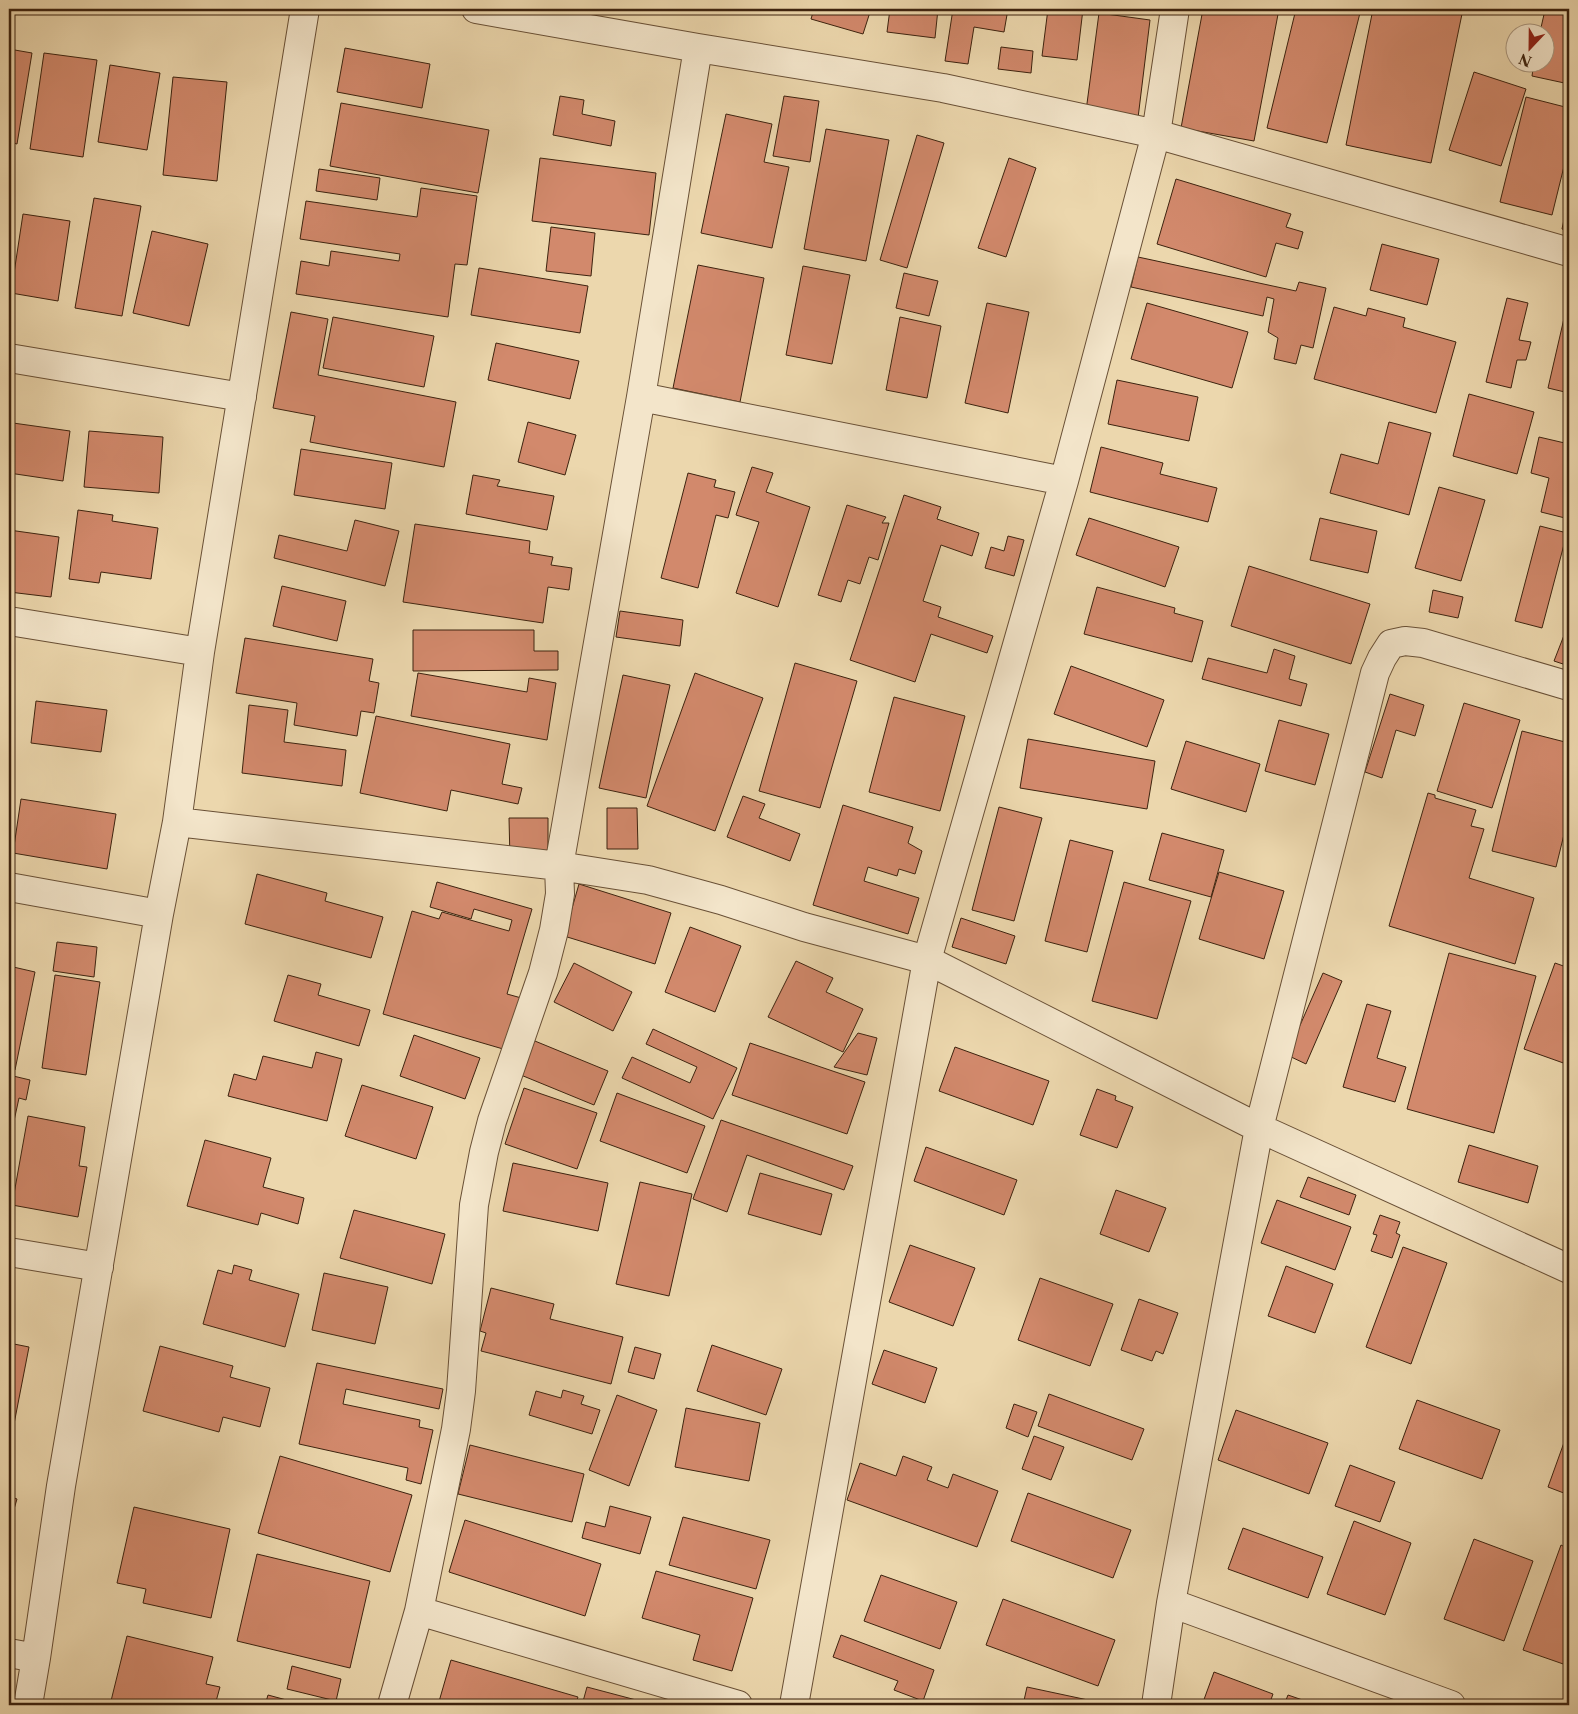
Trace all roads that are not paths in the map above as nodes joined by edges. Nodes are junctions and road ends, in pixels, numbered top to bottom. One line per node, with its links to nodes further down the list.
1 (305, 9): 8 (street)
2 (476, 9): 4 (street)
3 (1176, 9): 5 (street)
4 (698, 48): 5 (street); 9 (street)
5 (1156, 134): 6 (street); 10 (street)
6 (1569, 252)
7 (9, 358): 8 (street)
8 (242, 397): 12 (street)
9 (641, 397): 10 (street); 15 (street)
10 (1064, 481): 18 (street)
11 (9, 621): 12 (street)
12 (200, 652): 14 (street)
13 (1569, 686): 19 (street)
14 (177, 822): 15 (street); 17 (street)
15 (559, 866): 18 (street); 24 (street)
16 (9, 887): 17 (street)
17 (159, 914): 21 (street)
18 (926, 960): 19 (street); 30 (street)
19 (1259, 1128): 22 (street); 23 (street)
20 (9, 1252): 21 (street)
21 (99, 1267): 26 (street)
22 (1569, 1269)
23 (1171, 1603): 31 (street); 32 (street)
24 (420, 1611): 28 (street); 29 (street)
25 (9, 1653): 26 (street)
26 (36, 1658): 27 (street)
27 (28, 1705)
28 (392, 1705)
29 (738, 1705)
30 (794, 1705)
31 (1156, 1705)
32 (1451, 1705)

